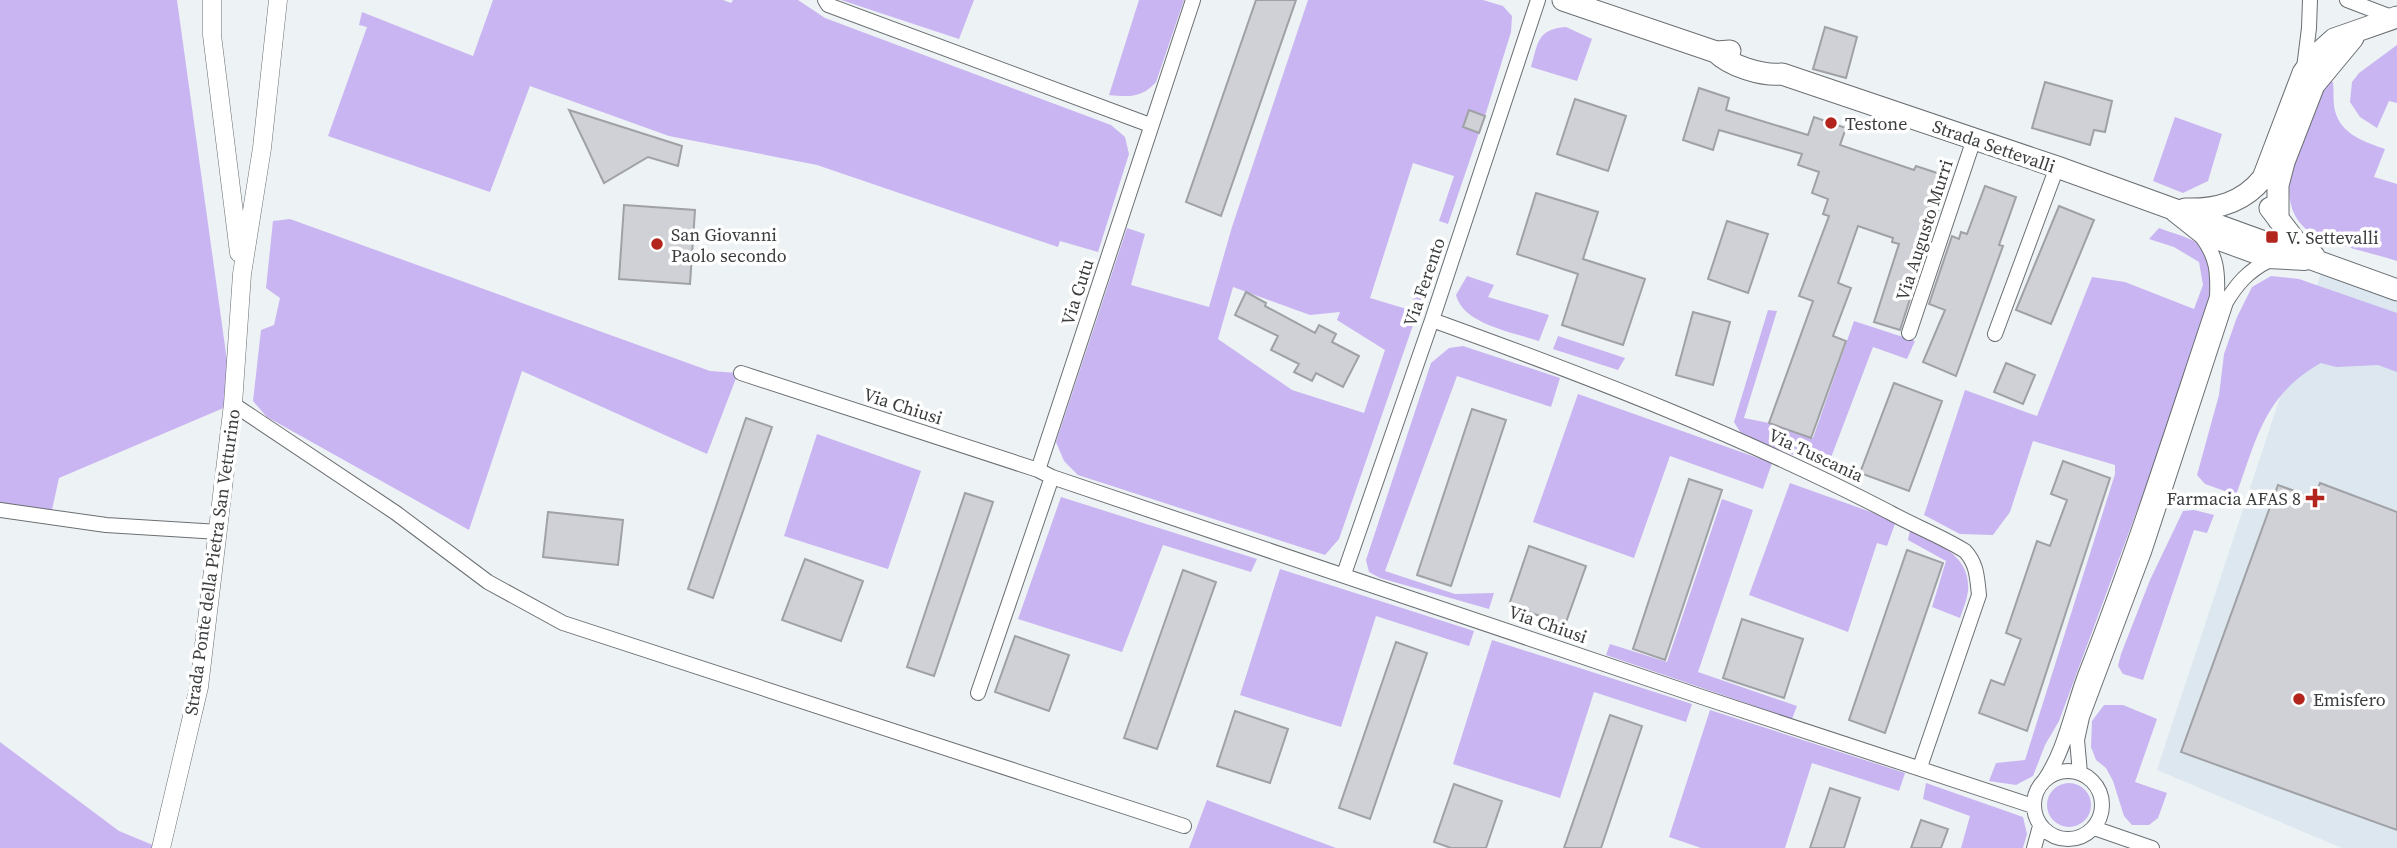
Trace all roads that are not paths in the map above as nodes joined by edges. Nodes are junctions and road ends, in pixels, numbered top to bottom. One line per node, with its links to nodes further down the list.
1 (202, 0): 12 (street, Strada Ponte della Pietra San Vetturino)
2 (212, 0): 12 (street, Strada Ponte della Pietra San Vetturino)
3 (278, 0): 23 (street, Strada Ponte della Pietra San Vetturino)
4 (825, 0): 14 (street)
5 (1193, 0): 14 (street, Via Cutu)
6 (1538, 0): 25 (street, Via Ferento)
7 (1563, 0): 15 (main road, Strada Settevalli)
8 (2310, 0): 13 (street)
9 (2347, 0): 10 (street)
10 (2395, 17): 11 (main road)
11 (2360, 31): 13 (main road); 19 (main road)
12 (212, 35): 23 (street, Strada Ponte della Pietra San Vetturino)
13 (2303, 73): 17 (main road)
14 (1150, 125): 30 (street, Via Cutu)
15 (1974, 139): 16 (main road, Strada Settevalli); 26 (street, Via Augusto Murri)
16 (2057, 167): 18 (main road, Strada Settevalli); 27 (street)
17 (2263, 178): 18 (main road); 19 (main road)
18 (2166, 208): 20 (street, Strada Settevalli); 22 (main road, Strada Settevalli)
19 (2278, 219): 22 (main road)
20 (2202, 237): 21 (street, Strada Settevalli); 38 (street)
21 (2268, 261): 22 (street, Strada Settevalli); 37 (street)
22 (2324, 264): 24 (main road, Strada Settevalli)
23 (242, 274): 29 (street, Strada Ponte della Pietra San Vetturino)
24 (2397, 290)
25 (1432, 320): 34 (street, Via Ferento); 36 (street, Via Tuscania)
26 (1909, 333)
27 (1996, 334)
28 (741, 373): 30 (street, Via Chiusi)
29 (233, 404): 33 (street, Strada Ponte della Pietra San Vetturino); 40 (street)
30 (1038, 470): 31 (street, Via Chiusi)
31 (1052, 477): 34 (street, Via Chiusi); 35 (street)
32 (0, 510): 33 (street)
33 (219, 532): 43 (street, Strada Ponte della Pietra San Vetturino)
34 (1344, 574): 36 (street, Via Chiusi)
35 (978, 693)
36 (1920, 767): 39 (street, Via Chiusi)
37 (2080, 773): 38 (street); 42 (street)
38 (2044, 781): 39 (street)
39 (2033, 806): 41 (street)
40 (1184, 826)
41 (2040, 827): 42 (street); 44 (street)
42 (2094, 828): 45 (street)
43 (161, 848)
44 (2034, 848)
45 (2152, 848)

